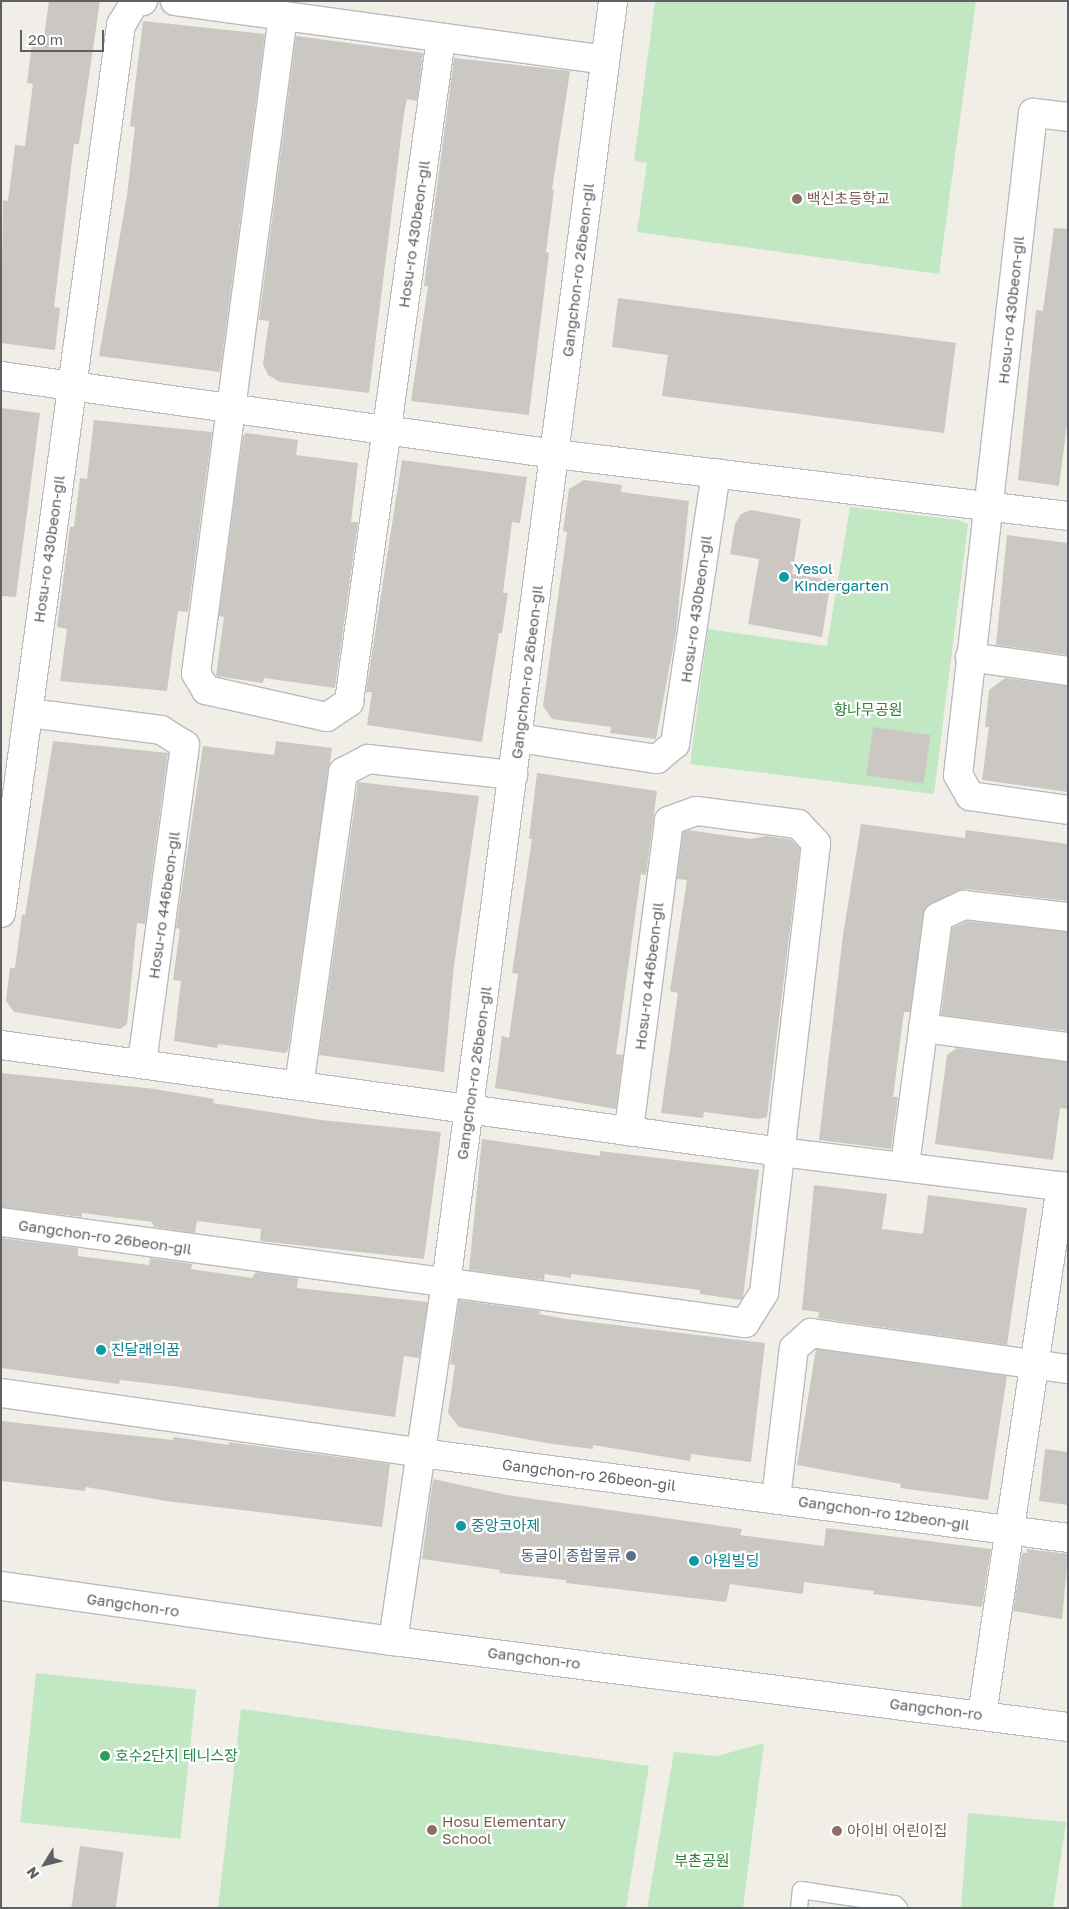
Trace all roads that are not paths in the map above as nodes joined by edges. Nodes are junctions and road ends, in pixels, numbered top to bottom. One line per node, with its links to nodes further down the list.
1 (175, 1): 4 (street)
2 (613, 1): 6 (street, Gangchon-ro 26beon-gil)
3 (139, 2): 9 (street, Hosu-ro 430beon-gil)
4 (283, 16): 5 (street); 10 (street)
5 (440, 38): 6 (street); 11 (street, Hosu-ro 430beon-gil)
6 (604, 60): 12 (street, Gangchon-ro 26beon-gil)
7 (1068, 117): 14 (street, Hosu-ro 430beon-gil)
8 (1, 376): 9 (street)
9 (71, 385): 10 (street); 18 (street, Hosu-ro 430beon-gil)
10 (232, 409): 11 (street); 11 (street, Hosu-ro 430beon-gil)
11 (387, 431): 12 (street)
12 (555, 454): 13 (street); 19 (street, Gangchon-ro 26beon-gil)
13 (716, 473): 14 (street); 19 (street, Hosu-ro 430beon-gil)
14 (989, 506): 15 (street); 16 (street, Hosu-ro 430beon-gil)
15 (1068, 516)
16 (970, 657): 17 (street); 21 (street, Hosu-ro 430beon-gil)
17 (1068, 670)
18 (29, 713): 22 (street); 27 (street, Hosu-ro 446beon-gil)
19 (518, 738): 20 (street, Gangchon-ro 26beon-gil)
20 (514, 775): 28 (street); 29 (street, Gangchon-ro 26beon-gil)
21 (1068, 810)
22 (1, 914)
23 (1068, 917): 24 (street)
24 (924, 1028): 26 (street); 32 (street)
25 (1, 1045): 27 (street)
26 (1068, 1047)
27 (142, 1064): 28 (street)
28 (299, 1086): 29 (street)
29 (469, 1109): 30 (street); 35 (street, Gangchon-ro 26beon-gil)
30 (629, 1131): 31 (street); 31 (street, Hosu-ro 446beon-gil)
31 (781, 1152): 32 (street); 35 (street, Gangchon-ro 26beon-gil)
32 (905, 1165): 33 (street)
33 (1064, 1187): 36 (street)
34 (1, 1222): 35 (street, Gangchon-ro 26beon-gil)
35 (446, 1284): 39 (street, Gangchon-ro 26beon-gil)
36 (1035, 1364): 37 (street); 40 (street); 41 (street)
37 (1068, 1368)
38 (1, 1393): 39 (street, Gangchon-ro 26beon-gil)
39 (421, 1453): 40 (street, Gangchon-ro 26beon-gil); 44 (street, Gangchon-ro 26beon-gil)
40 (767, 1497): 41 (street, Gangchon-ro 12beon-gil)
41 (1009, 1530): 42 (street, Gangchon-ro 12beon-gil); 45 (street)
42 (1068, 1538)
43 (1, 1586): 44 (street, Gangchon-ro)
44 (393, 1641): 45 (street, Gangchon-ro)
45 (982, 1715): 46 (street, Gangchon-ro)
46 (1068, 1727)
47 (799, 1908): 48 (lane)
48 (899, 1908)

